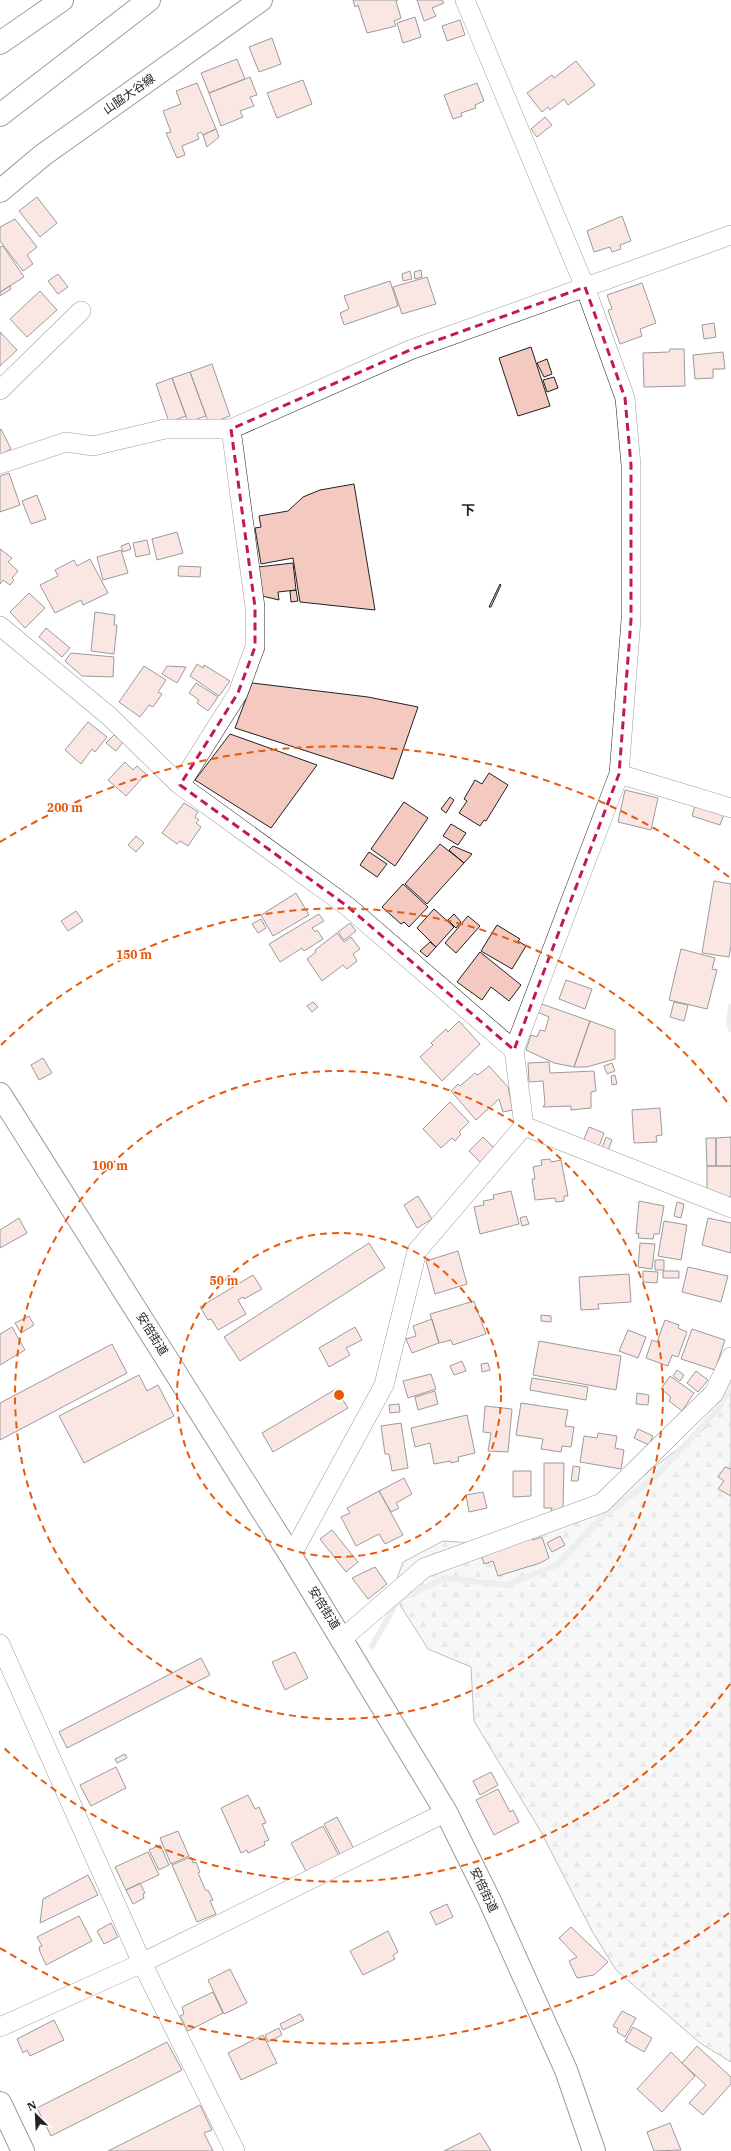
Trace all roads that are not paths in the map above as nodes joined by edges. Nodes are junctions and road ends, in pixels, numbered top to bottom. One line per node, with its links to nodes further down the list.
1 (62, 0): 5 (main road)
2 (149, 0): 6 (main road)
3 (261, 0): 7 (main road, 山脇大谷線)
4 (465, 0): 9 (street)
5 (0, 44)
6 (0, 115)
7 (0, 191)
8 (731, 235): 9 (street)
9 (585, 287): 12 (street); 15 (street)
10 (81, 311): 11 (street)
11 (0, 390)
12 (231, 429): 13 (street); 16 (street)
13 (0, 464)
14 (0, 626): 16 (street)
15 (619, 774): 17 (street); 18 (street)
16 (180, 785): 18 (street)
17 (731, 808)
18 (514, 1050): 20 (street)
19 (0, 1094): 23 (main road, 安倍街道)
20 (524, 1126): 21 (street); 23 (street)
21 (731, 1208)
22 (731, 1357): 24 (street)
23 (291, 1556): 24 (main road, 安倍街道)
24 (342, 1639): 26 (main road, 安倍街道)
25 (0, 1644): 27 (street)
26 (446, 1812): 27 (street); 32 (main road, 安倍街道)
27 (142, 1963): 28 (street); 31 (street)
28 (0, 2028)
29 (0, 2103): 30 (main road)
30 (23, 2151)
31 (235, 2151)
32 (594, 2151)

